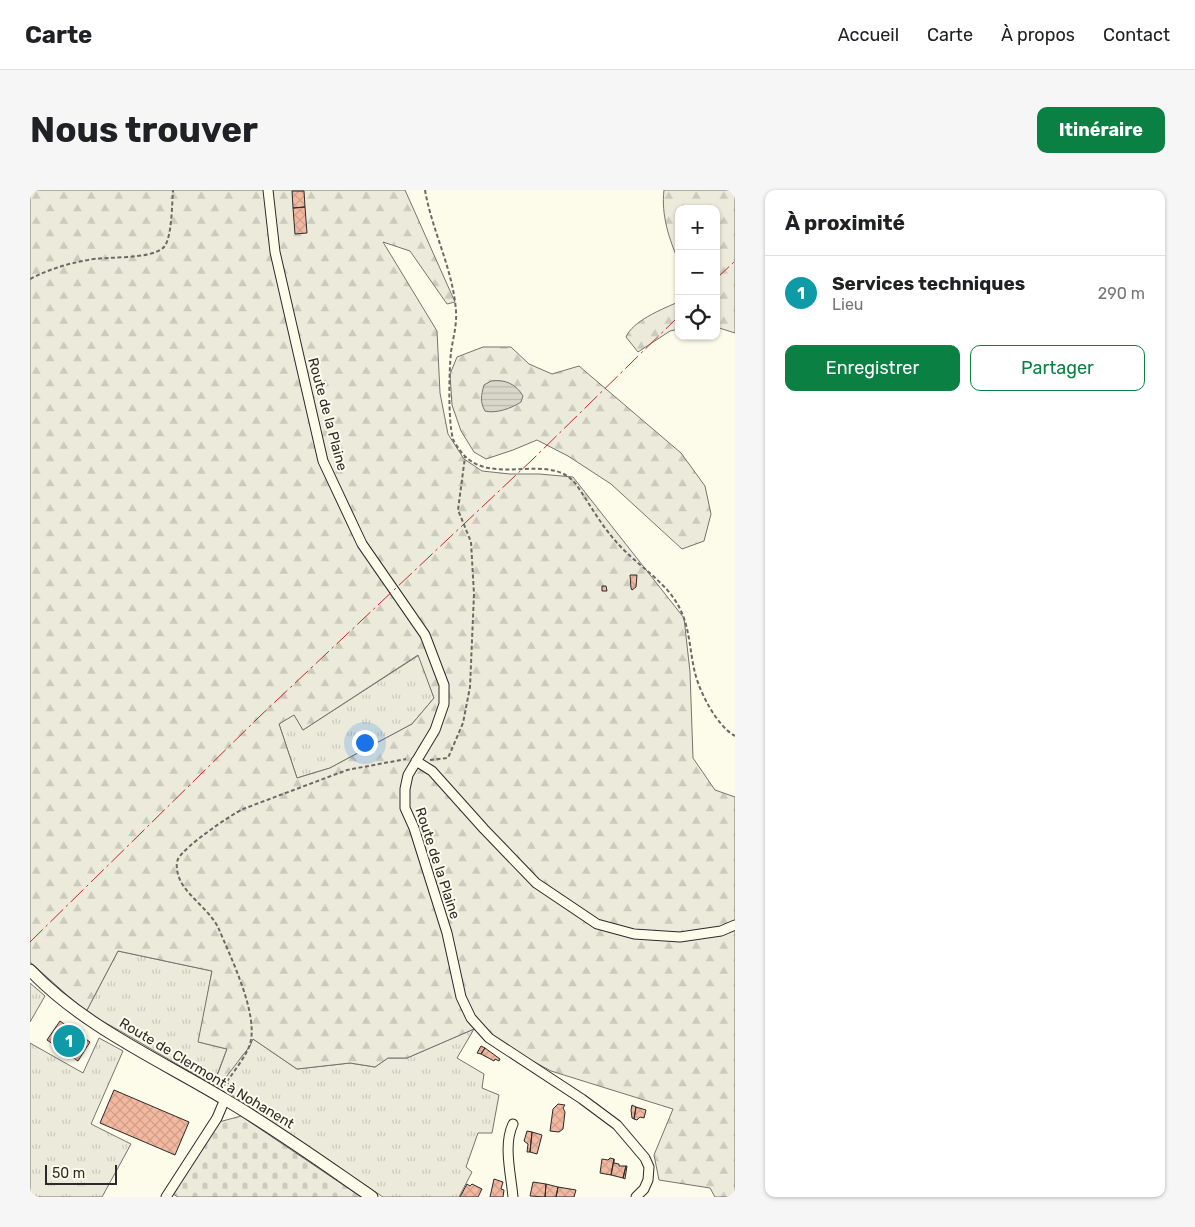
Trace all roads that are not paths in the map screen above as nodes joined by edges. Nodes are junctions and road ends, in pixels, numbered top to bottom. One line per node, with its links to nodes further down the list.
1 (268, 190): 2 (street, Route de la Plaine)
2 (416, 761): 3 (street); 10 (street, Route de la Plaine)
3 (735, 925)
4 (30, 970): 5 (street, Route de Clermont à Nohanent)
5 (221, 1097): 7 (street); 8 (street, Route de Clermont à Nohanent)
6 (513, 1124): 9 (street)
7 (166, 1197)
8 (372, 1197)
9 (513, 1197)
10 (636, 1197)

